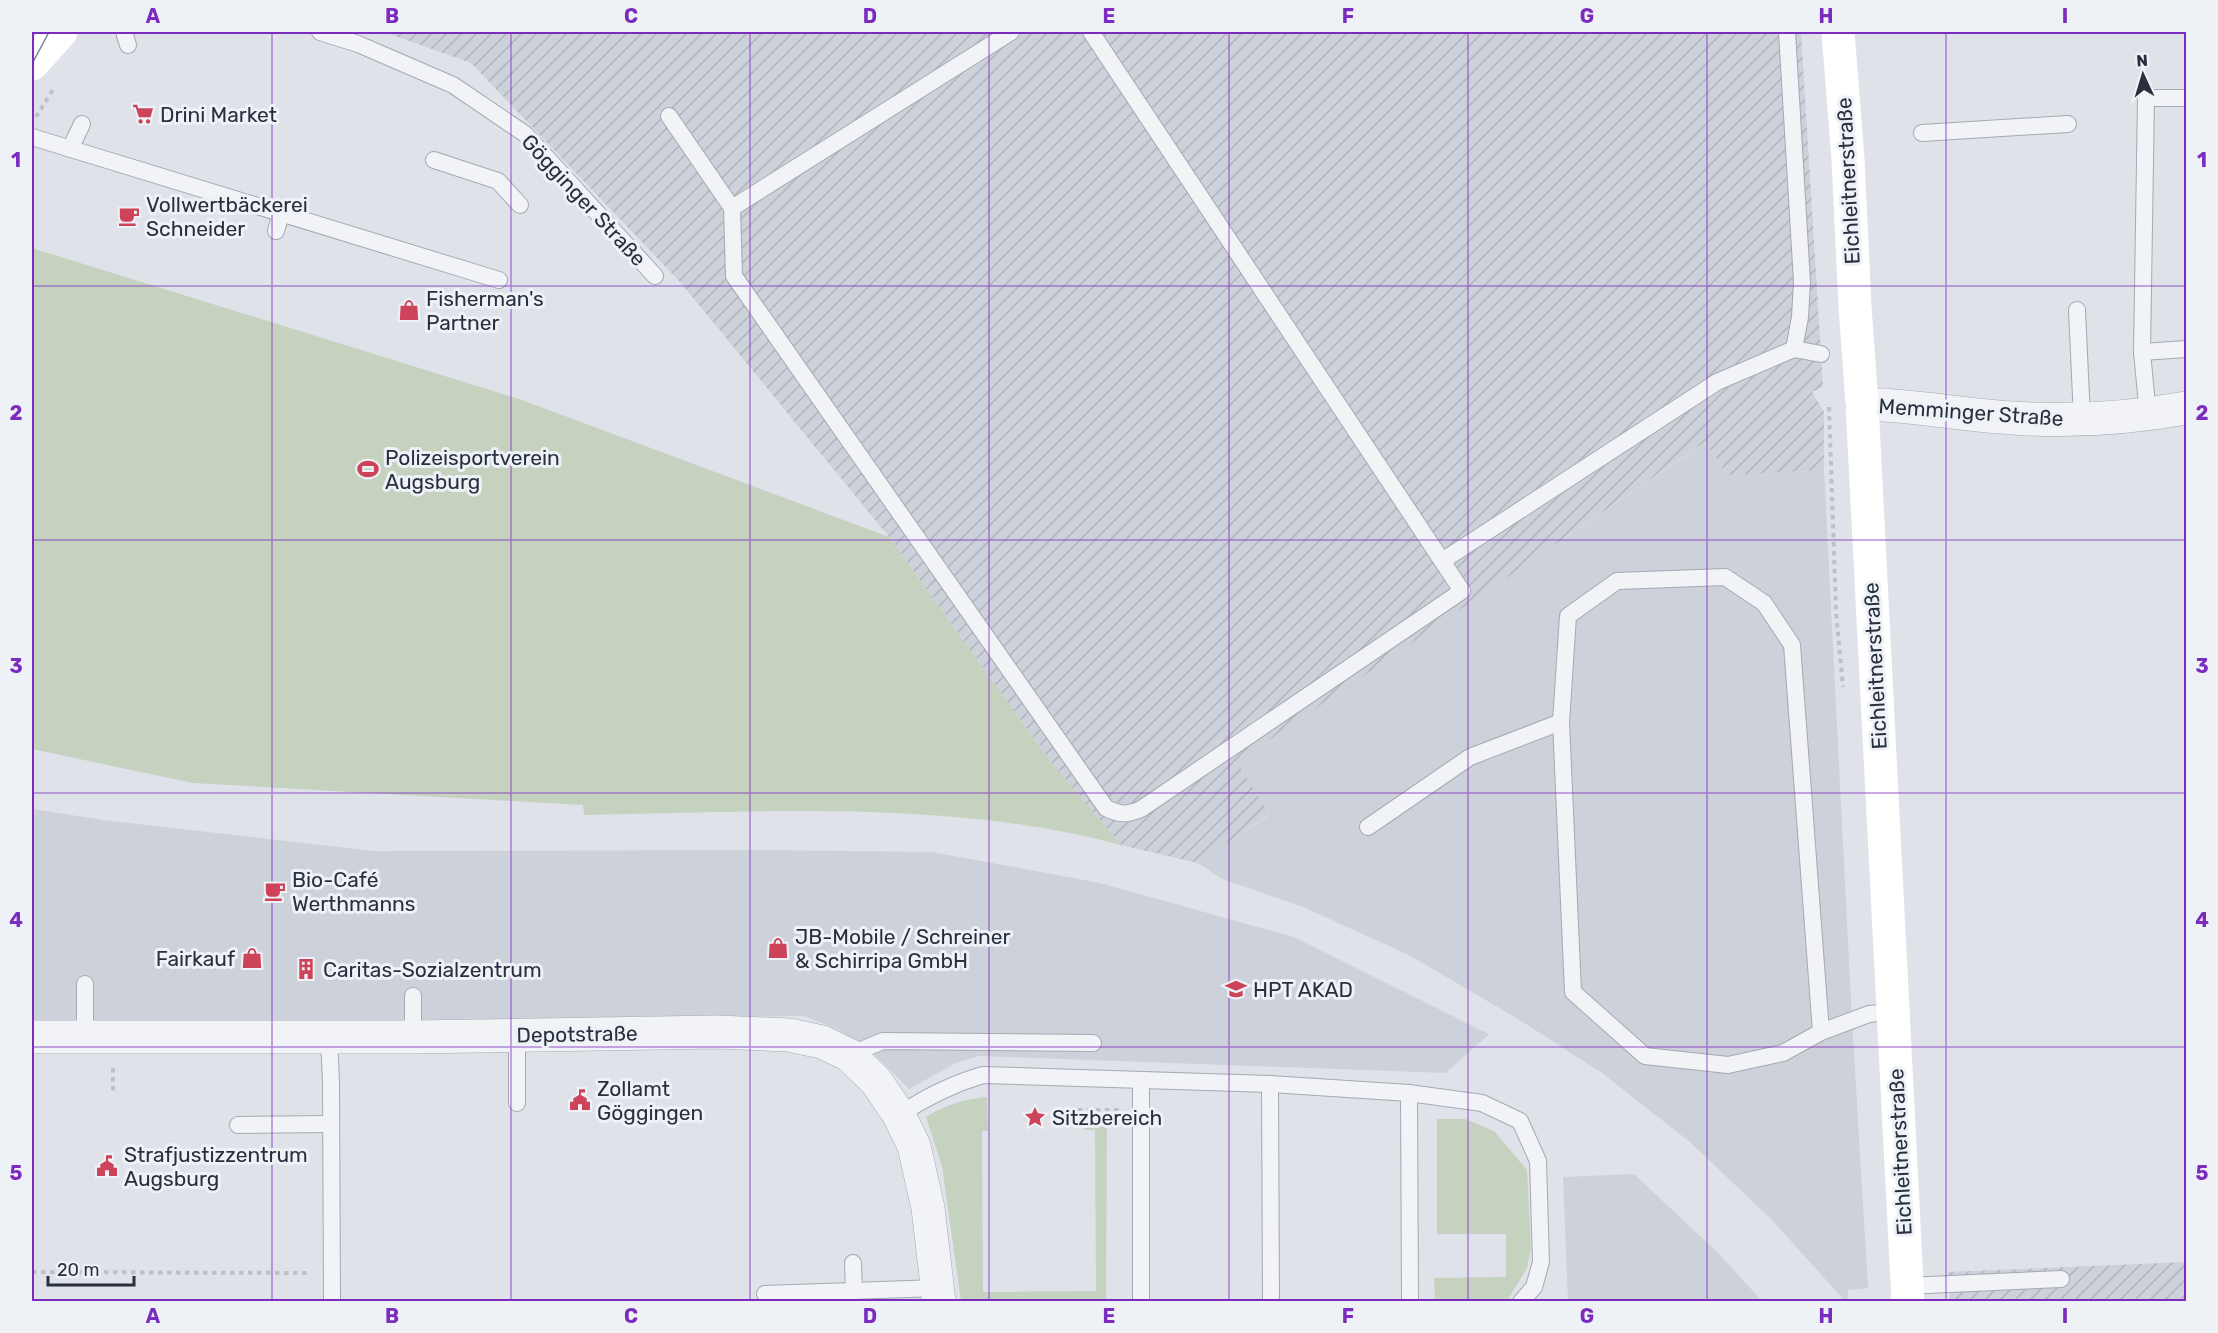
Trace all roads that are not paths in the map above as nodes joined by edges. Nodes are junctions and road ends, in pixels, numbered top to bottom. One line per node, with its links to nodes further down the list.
1 (40, 32): 8 (lane)
2 (61, 32): 9 (main road)
3 (320, 32): 22 (lane, Gögginger Straße)
4 (1011, 32): 19 (lane)
5 (1091, 32): 33 (lane)
6 (1787, 32): 25 (lane)
7 (1838, 32): 29 (main road, Eichleitnerstraße)
8 (32, 49)
9 (32, 64)
10 (2187, 98): 27 (lane)
11 (669, 116): 19 (lane)
12 (82, 124): 16 (lane)
13 (2068, 124): 14 (lane)
14 (1923, 133)
15 (32, 137): 16 (lane)
16 (70, 149): 20 (lane)
17 (434, 160): 18 (lane)
18 (520, 205)
19 (732, 208): 33 (lane)
20 (281, 213): 21 (lane); 23 (lane)
21 (276, 231)
22 (655, 276)
23 (499, 280)
24 (2077, 310): 32 (lane)
25 (1794, 349): 28 (lane); 33 (lane)
26 (2187, 349): 27 (lane)
27 (2142, 352): 31 (lane)
28 (1821, 354)
29 (1862, 404): 32 (street, Memminger Straße); 38 (main road, Eichleitnerstraße)
30 (2187, 408): 31 (street, Memminger Straße)
31 (2148, 415): 32 (street, Memminger Straße)
32 (2082, 419)
33 (1442, 561)
34 (1561, 722): 35 (lane); 39 (lane); 39 (lane)
35 (1368, 827)
36 (85, 984): 44 (lane)
37 (413, 996): 43 (lane)
38 (1893, 1012): 39 (lane); 58 (main road, Eichleitnerstraße)
39 (1821, 1032)
40 (517, 1036): 43 (street, Depotstraße); 46 (street, Depotstraße); 50 (lane)
41 (32, 1037): 44 (street, Depotstraße)
42 (328, 1037): 43 (street, Depotstraße); 44 (street, Depotstraße); 52 (lane)
43 (413, 1037)
44 (85, 1038)
45 (1093, 1043): 46 (lane)
46 (849, 1055): 51 (street, Depotstraße)
47 (1141, 1081): 48 (lane); 51 (lane); 61 (lane)
48 (1270, 1084): 49 (lane); 62 (lane)
49 (1409, 1093): 63 (lane); 64 (lane)
50 (517, 1103)
51 (899, 1115): 59 (street, Depotstraße)
52 (330, 1124): 53 (lane); 60 (lane)
53 (238, 1125)
54 (853, 1263): 56 (lane)
55 (2061, 1278): 58 (lane)
56 (854, 1291): 57 (lane); 59 (lane)
57 (765, 1294)
58 (1907, 1294)
59 (939, 1295)
60 (332, 1302)
61 (1141, 1302)
62 (1271, 1302)
63 (1410, 1302)
64 (1521, 1302)

